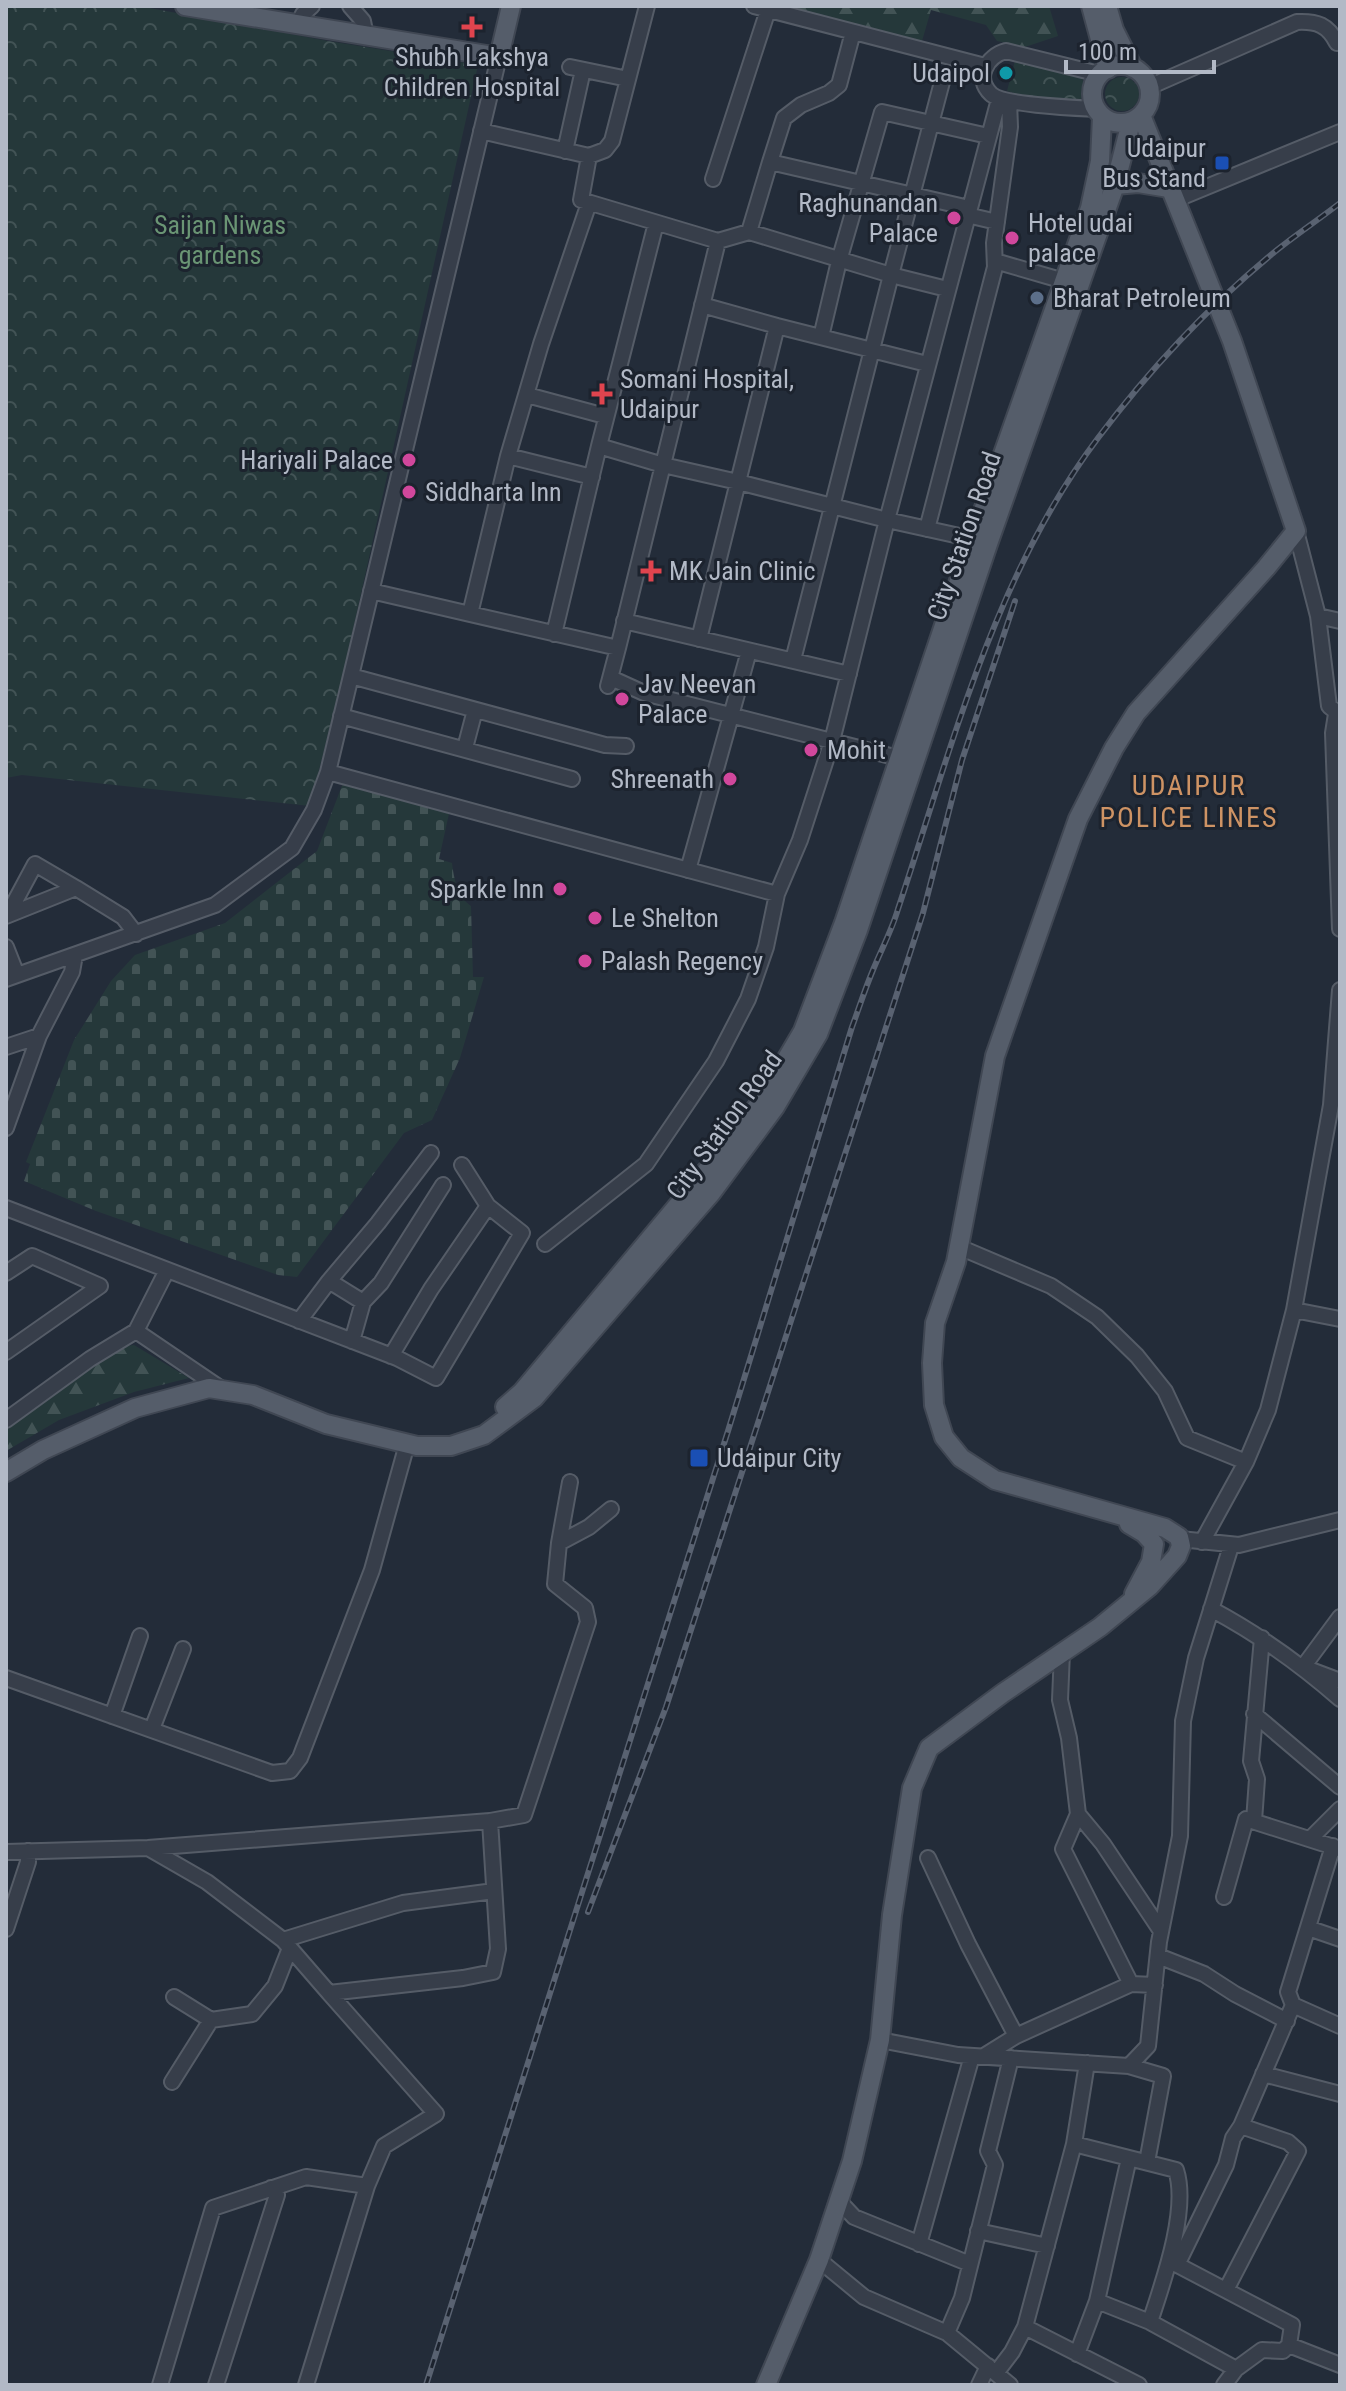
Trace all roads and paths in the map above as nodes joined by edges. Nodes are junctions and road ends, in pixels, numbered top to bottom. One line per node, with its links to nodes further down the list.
1 (185, 6): 9 (main road)
2 (312, 6): 9 (street)
3 (350, 6): 11 (street)
4 (511, 6): 13 (main road)
5 (647, 6): 17 (street)
6 (1091, 6): 16 (main road)
7 (1107, 6): 15 (main road)
8 (765, 7): 10 (street); 30 (street)
9 (298, 24): 11 (main road)
10 (853, 32): 14 (street); 29 (street)
11 (366, 36): 13 (main road)
12 (1337, 43): 19 (street)
13 (499, 57): 24 (street)
14 (985, 66): 16 (street); 20 (street)
15 (1133, 68): 16 (main road); 19 (main road)
16 (1103, 72): 21 (main road)
17 (628, 79): 27 (street); 28 (street)
18 (942, 82): 23 (street)
19 (1149, 87): 22 (main road)
20 (1004, 100): 21 (street); 26 (street); 37 (street)
21 (1100, 113): 22 (main road); 44 (main road, City Station Road)
22 (1136, 118): 32 (main road, City Station Road); 33 (main road)
23 (931, 123): 26 (street); 31 (street); 34 (street)
24 (481, 131): 27 (street); 63 (street)
25 (1340, 132): 33 (street)
26 (988, 136): 36 (street)
27 (565, 151): 28 (street)
28 (589, 156): 35 (street)
29 (770, 162): 31 (street); 39 (street)
30 (713, 179)
31 (860, 183): 34 (street); 41 (street)
32 (1115, 185): 33 (main road); 82 (main road, City Station Road)
33 (1172, 194): 61 (main road)
34 (913, 195): 36 (street); 43 (street)
35 (589, 203): 38 (street); 51 (street)
36 (968, 212): 37 (street); 45 (street)
37 (997, 222): 42 (street)
38 (656, 223): 40 (street); 52 (street)
39 (749, 232): 40 (street); 41 (street)
40 (718, 241): 46 (street)
41 (839, 261): 43 (street); 48 (street)
42 (995, 261): 44 (street); 60 (street)
43 (891, 275): 45 (street); 49 (street)
44 (1064, 281): 62 (main road, City Station Road)
45 (947, 289): 50 (street)
46 (702, 305): 47 (street); 55 (street)
47 (777, 326): 48 (street); 57 (street)
48 (821, 337): 49 (street)
49 (872, 350): 50 (street); 58 (street)
50 (927, 364): 59 (street)
51 (527, 395): 52 (street); 54 (street)
52 (605, 416): 53 (street)
53 (599, 446): 55 (street); 56 (street)
54 (508, 456): 56 (street); 64 (street)
55 (663, 465): 57 (street); 66 (street)
56 (592, 477): 68 (street)
57 (738, 482): 58 (street); 69 (street)
58 (833, 506): 59 (street); 72 (street)
59 (887, 520): 60 (street); 73 (street)
60 (927, 529): 62 (street)
61 (1296, 531): 65 (street); 106 (main road)
62 (973, 539): 82 (main road, City Station Road)
63 (371, 591): 64 (street); 74 (street)
64 (470, 614): 68 (street)
65 (1318, 616): 67 (street); 77 (street)
66 (624, 621): 69 (street); 70 (street)
67 (1340, 621)
68 (554, 634): 70 (street)
69 (699, 639): 71 (street)
70 (618, 648): 76 (street)
71 (749, 651): 72 (street); 76 (street)
72 (793, 660): 73 (street)
73 (849, 674): 79 (street)
74 (351, 676): 75 (street); 78 (street)
75 (475, 710): 80 (street); 81 (street)
76 (731, 715): 79 (street); 85 (street)
77 (1338, 715): 89 (street)
78 (341, 716): 81 (street); 83 (street)
79 (832, 741): 82 (street); 87 (street)
80 (626, 746)
81 (465, 748): 84 (street)
82 (907, 760): 118 (main road, City Station Road); 120 (main road, City Station Road)
83 (328, 772): 85 (street); 90 (street)
84 (572, 779)
85 (688, 870): 87 (street)
86 (76, 888): 88 (street); 88 (street); 90 (street)
87 (777, 894): 105 (street)
88 (9, 914)
89 (1340, 929)
90 (136, 934): 92 (street)
91 (6, 947): 93 (street)
92 (75, 955): 93 (street); 95 (street)
93 (12, 977)
94 (1340, 990): 111 (street)
95 (39, 1036): 96 (street); 97 (street)
96 (6, 1047)
97 (25, 1074): 98 (street); 99 (street)
98 (6, 1079)
99 (6, 1128)
100 (431, 1153): 109 (street)
101 (462, 1165): 103 (street)
102 (443, 1185): 110 (street)
103 (488, 1206): 117 (street); 117 (street)
104 (6, 1208): 108 (street)
105 (545, 1244)
106 (959, 1247): 122 (street); 126 (main road)
107 (9, 1269): 116 (street)
108 (167, 1270): 113 (street); 114 (street)
109 (329, 1281): 110 (street); 113 (street)
110 (363, 1302): 115 (street)
111 (1294, 1310): 112 (street); 122 (street)
112 (1340, 1319)
113 (299, 1321): 115 (street)
114 (136, 1331): 118 (street); 119 (street)
115 (352, 1341): 117 (street)
116 (6, 1352)
117 (391, 1356)
118 (215, 1385): 120 (main road, City Station Road); 121 (main road, City Station Road); 123 (main road, City Station Road)
119 (6, 1420)
120 (407, 1444): 146 (street)
121 (6, 1460)
122 (1246, 1462): 129 (street)
123 (6, 1472)
124 (570, 1482): 130 (street)
125 (611, 1509): 130 (street)
126 (1106, 1511): 128 (main road); 131 (main road)
127 (1338, 1523): 132 (street)
128 (1180, 1539): 129 (street); 131 (main road); 133 (main road)
129 (1202, 1542): 132 (street)
130 (559, 1543): 150 (street)
131 (1154, 1544): 133 (main road)
132 (1231, 1546): 134 (street)
133 (1128, 1604): 139 (main road)
134 (1211, 1609): 137 (street); 162 (street)
135 (1340, 1617): 140 (street)
136 (140, 1636): 145 (street)
137 (1262, 1638): 140 (street); 144 (street)
138 (183, 1649): 146 (street)
139 (1062, 1652): 149 (street); 175 (main road)
140 (1303, 1667): 142 (street); 143 (street)
141 (6, 1678): 145 (street)
142 (1340, 1681)
143 (1340, 1699)
144 (1254, 1714): 147 (street); 151 (street)
145 (112, 1716): 146 (street)
146 (152, 1729)
147 (1340, 1787)
148 (1340, 1809): 152 (street)
149 (1078, 1814): 162 (street); 166 (street)
150 (490, 1821): 153 (street); 158 (street)
151 (1254, 1821): 152 (street); 159 (street)
152 (1311, 1838): 154 (street)
153 (148, 1848): 155 (street); 164 (street)
154 (1337, 1848): 160 (street)
155 (28, 1851): 156 (street); 161 (street)
156 (6, 1852)
157 (928, 1858): 174 (street)
158 (494, 1891): 164 (street); 168 (street)
159 (1224, 1897)
160 (1308, 1928): 163 (street); 170 (street)
161 (6, 1929)
162 (1161, 1931): 165 (street)
163 (1340, 1939)
164 (286, 1944): 168 (street); 171 (street)
165 (1158, 1956): 167 (street); 172 (street)
166 (1131, 1984): 167 (street); 174 (street)
167 (1155, 1985): 179 (street)
168 (329, 1993): 187 (street)
169 (174, 1997): 171 (street)
170 (1293, 2005): 172 (street); 173 (street)
171 (211, 2020): 181 (street)
172 (1287, 2021): 180 (street)
173 (1340, 2026)
174 (1016, 2036): 176 (street)
175 (880, 2040): 176 (street); 189 (main road)
176 (978, 2056): 177 (street); 191 (street)
177 (1011, 2058): 178 (street); 190 (street)
178 (1087, 2063): 179 (street); 184 (street)
179 (1129, 2066): 186 (street)
180 (1263, 2074): 182 (street); 183 (street)
181 (172, 2082)
182 (1340, 2094)
183 (1241, 2126): 194 (street); 196 (street)
184 (1074, 2144): 185 (street); 192 (street)
185 (1129, 2158): 186 (street); 197 (street)
186 (1147, 2162): 194 (street)
187 (367, 2186): 188 (street); 208 (street)
188 (271, 2188): 206 (street); 207 (street)
189 (838, 2200): 191 (street); 193 (main road)
190 (978, 2231): 192 (street); 195 (street)
191 (919, 2244): 195 (street)
192 (1047, 2246): 199 (street)
193 (819, 2260): 200 (street); 209 (main road)
194 (1174, 2263): 196 (street); 198 (street)
195 (970, 2264): 200 (street)
196 (1226, 2290): 201 (street)
197 (1097, 2301): 198 (street); 202 (street)
198 (1150, 2322): 204 (street)
199 (1025, 2327): 202 (street); 205 (street)
200 (947, 2333): 205 (street)
201 (1289, 2345): 203 (street); 204 (street)
202 (1077, 2354): 212 (street)
203 (1340, 2365)
204 (1236, 2369): 213 (street)
205 (992, 2370): 210 (street); 211 (street)
206 (160, 2385)
207 (216, 2385)
208 (306, 2385)
209 (766, 2385)
210 (979, 2385)
211 (1010, 2385)
212 (1139, 2385)
213 (1224, 2385)

